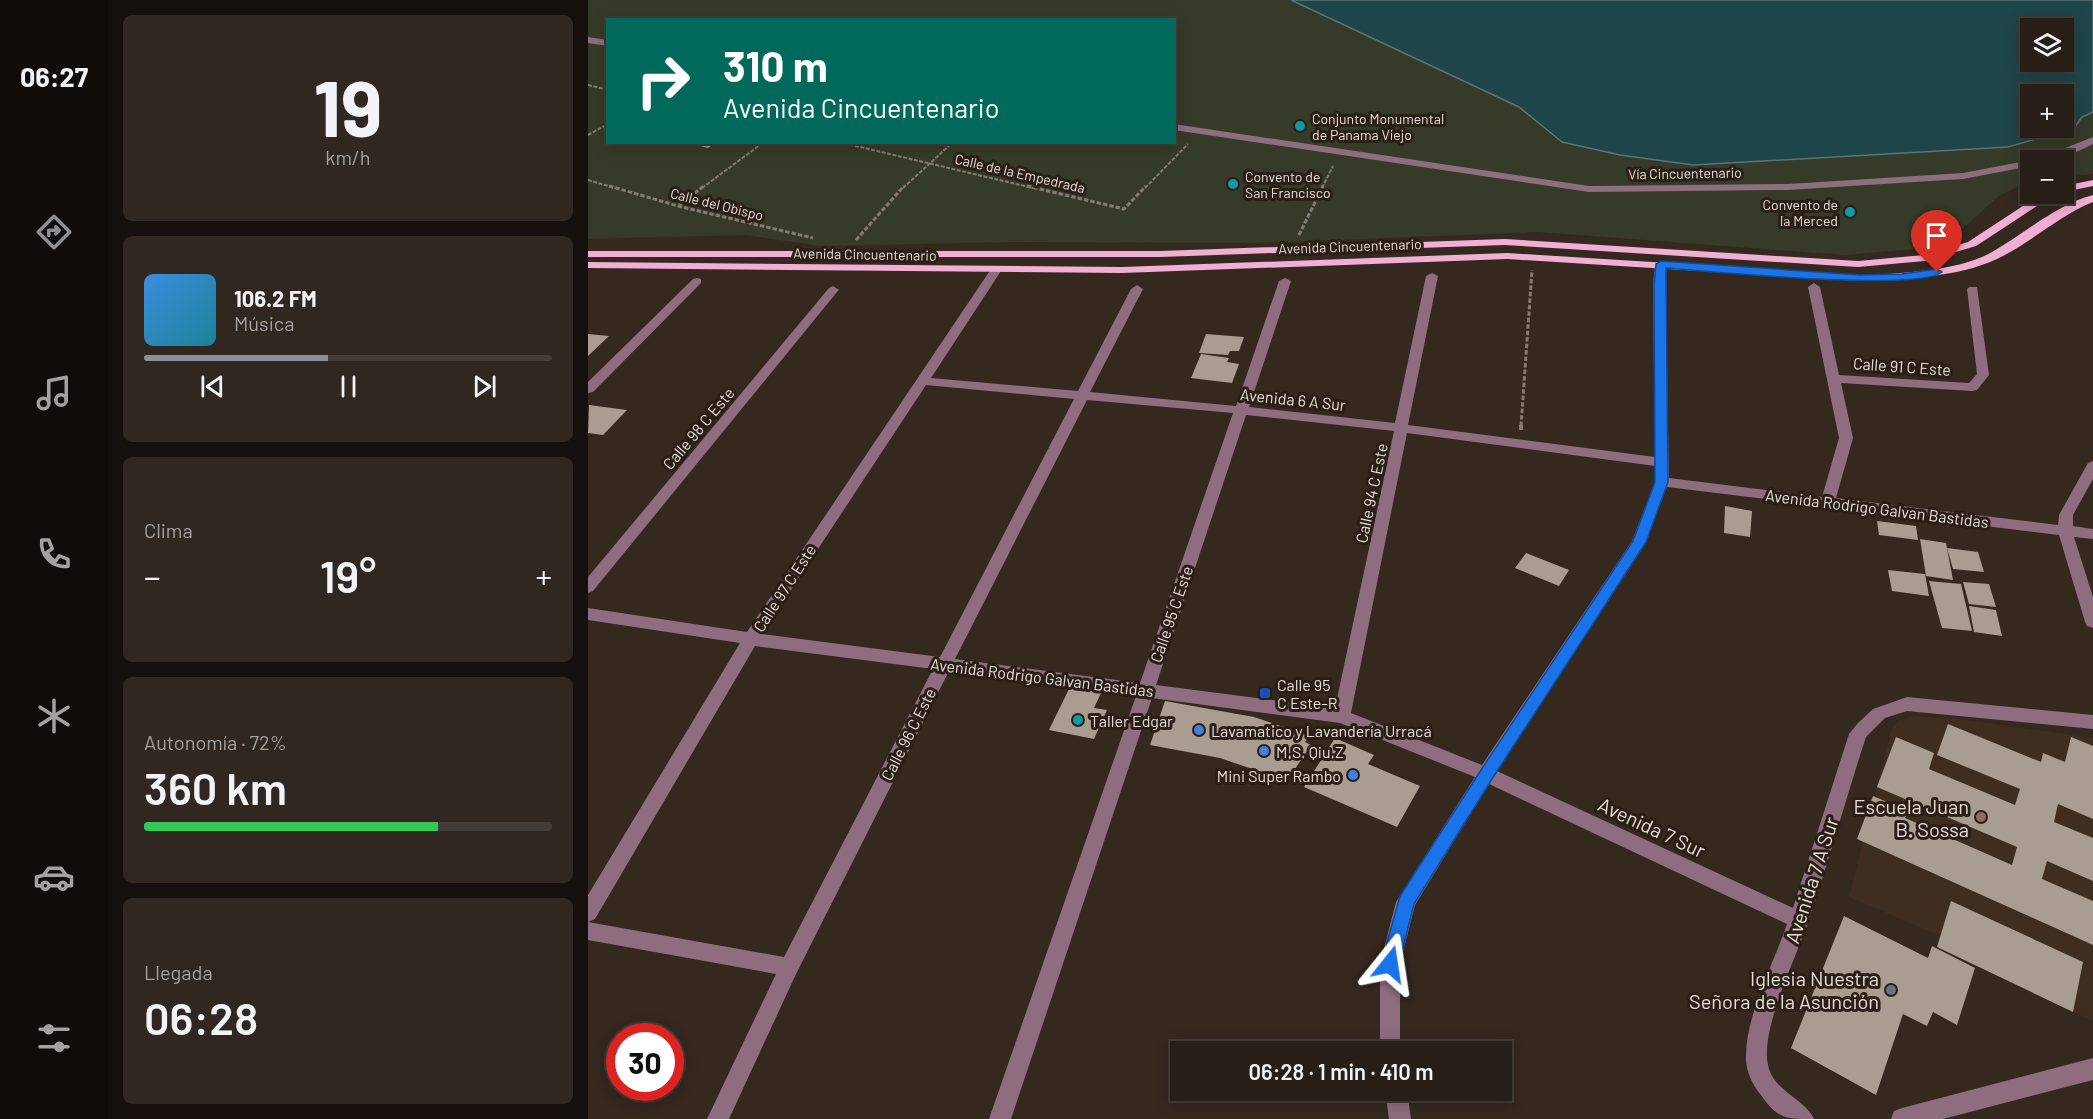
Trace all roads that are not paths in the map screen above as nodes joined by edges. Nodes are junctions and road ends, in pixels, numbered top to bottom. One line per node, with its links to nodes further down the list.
1 (588, 40): 2 (street)
2 (606, 43)
3 (1176, 127): 6 (street, Vía Cincuentenario)
4 (2093, 140): 5 (street)
5 (2074, 150)
6 (2020, 165)
7 (2093, 183): 8 (main road)
8 (2074, 187)
9 (2093, 198): 12 (main road, Avenida Cincuentenario)
10 (2033, 204): 11 (main road, Avenida Cincuentenario)
11 (588, 254)
12 (1661, 264): 14 (main road, Avenida Cincuentenario); 28 (street)
13 (588, 265): 14 (main road, Avenida Cincuentenario)
14 (995, 271): 23 (street, Calle 97 C Este)
15 (1432, 276): 27 (street, Calle 94 C Este)
16 (697, 281): 24 (street)
17 (1285, 281): 26 (street, Calle 95 C Este)
18 (1814, 287): 22 (street)
19 (1137, 288): 25 (street, Calle 96 C Este)
20 (1973, 289): 22 (street, Calle 91 C Este)
21 (833, 290): 34 (street, Calle 98 C Este)
22 (1835, 379): 31 (street)
23 (920, 381): 25 (street, Avenida 6 A Sur); 37 (street, Calle 97 C Este)
24 (588, 389)
25 (1083, 396): 26 (street, Avenida 6 A Sur); 38 (street, Calle 96 C Este)
26 (1240, 410): 27 (street, Avenida 6 A Sur); 39 (street, Calle 95 C Este)
27 (1402, 428): 28 (street, Avenida 6 A Sur); 40 (street, Calle 94 C Este)
28 (1662, 462): 30 (street)
29 (2093, 466): 32 (street)
30 (1662, 482): 31 (street, Avenida Rodrigo Galvan Bastidas); 42 (street)
31 (1828, 502): 32 (street, Avenida Rodrigo Galvan Bastidas)
32 (2065, 530): 33 (street, Avenida Rodrigo Galvan Bastidas); 36 (street)
33 (2093, 534)
34 (588, 587)
35 (588, 614): 37 (street, Avenida Rodrigo Galvan Bastidas)
36 (2093, 622)
37 (751, 639): 38 (street, Avenida Rodrigo Galvan Bastidas); 43 (street, Calle 97 C Este)
38 (944, 664): 39 (street, Avenida Rodrigo Galvan Bastidas); 46 (street, Calle 96 C Este)
39 (1145, 689): 40 (street, Avenida Rodrigo Galvan Bastidas); 51 (street, Calle 95 C Este)
40 (1342, 716): 42 (street, Avenida Rodrigo Galvan Bastidas)
41 (2093, 722): 44 (street, Avenida 7 A Sur)
42 (1486, 774): 44 (street, Avenida 7 Sur); 47 (street)
43 (588, 913)
44 (1799, 920): 53 (street, Avenida 7 A Sur)
45 (588, 931): 46 (street)
46 (789, 967): 50 (street, Calle 96 C Este)
47 (1390, 1041)
48 (2093, 1069): 54 (street)
49 (1398, 1101): 52 (street)
50 (718, 1119)
51 (1000, 1119)
52 (1400, 1119)
53 (1803, 1119)
54 (1902, 1119)

